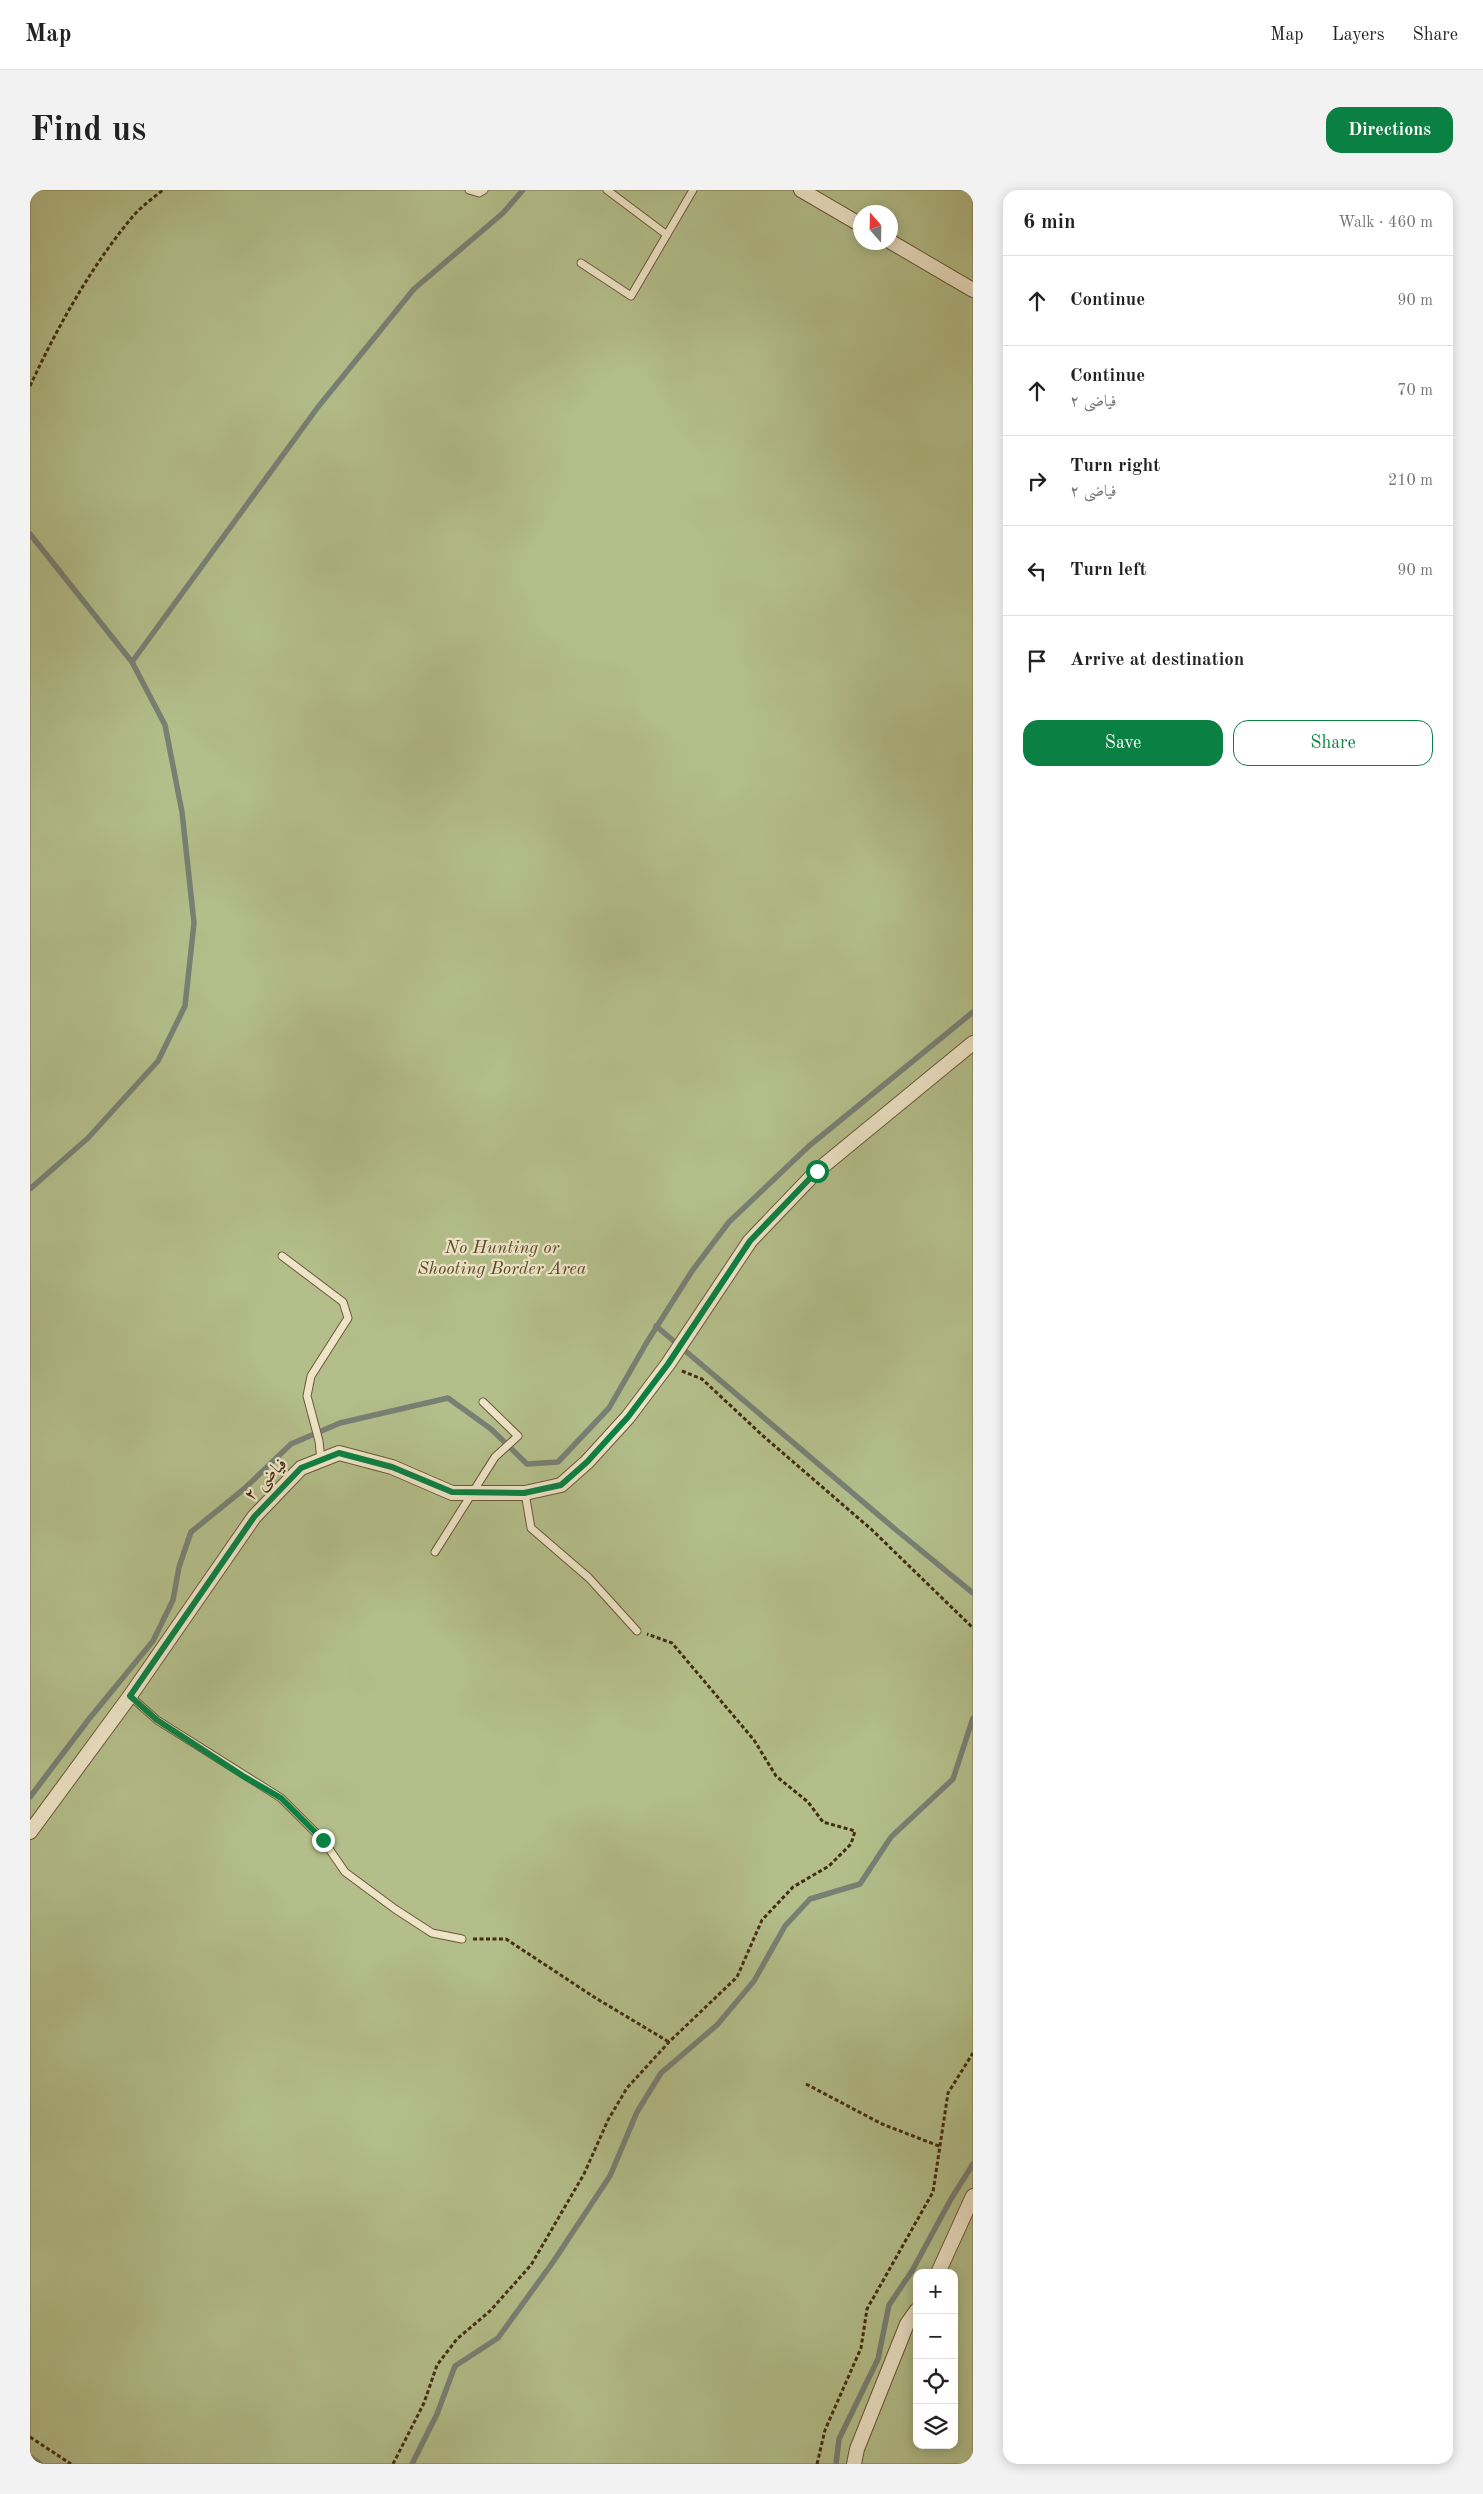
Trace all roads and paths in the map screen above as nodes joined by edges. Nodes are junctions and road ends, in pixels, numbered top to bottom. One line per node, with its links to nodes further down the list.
1 (163, 190): 12 (path)
2 (469, 190): 3 (lane)
3 (484, 190)
4 (607, 190): 8 (lane)
5 (693, 190): 8 (lane)
6 (801, 190): 7 (street)
7 (853, 221)
8 (667, 235): 10 (lane)
9 (898, 247): 11 (street)
10 (581, 263)
11 (973, 290)
12 (30, 386)
13 (973, 1043): 15 (street, فیاضی ۲)
14 (282, 1256): 17 (lane)
15 (668, 1364): 19 (street, فیاضی ۲); 21 (path)
16 (483, 1402): 18 (lane)
17 (321, 1460): 18 (street, فیاضی ۲); 23 (street, فیاضی ۲)
18 (474, 1493): 19 (street, فیاضی ۲); 20 (lane)
19 (524, 1493): 22 (lane)
20 (436, 1552)
21 (973, 1628)
22 (637, 1630): 26 (path)
23 (130, 1696): 24 (street, فیاضی ۲); 25 (lane)
24 (30, 1832)
25 (462, 1939): 26 (path)
26 (669, 2042): 35 (path)
27 (973, 2053): 29 (path)
28 (806, 2084): 29 (path)
29 (939, 2146): 36 (path)
30 (973, 2196): 31 (street)
31 (940, 2269)
32 (914, 2314): 37 (street)
33 (30, 2437): 34 (path)
34 (71, 2464)
35 (393, 2464)
36 (816, 2464)
37 (854, 2464)

